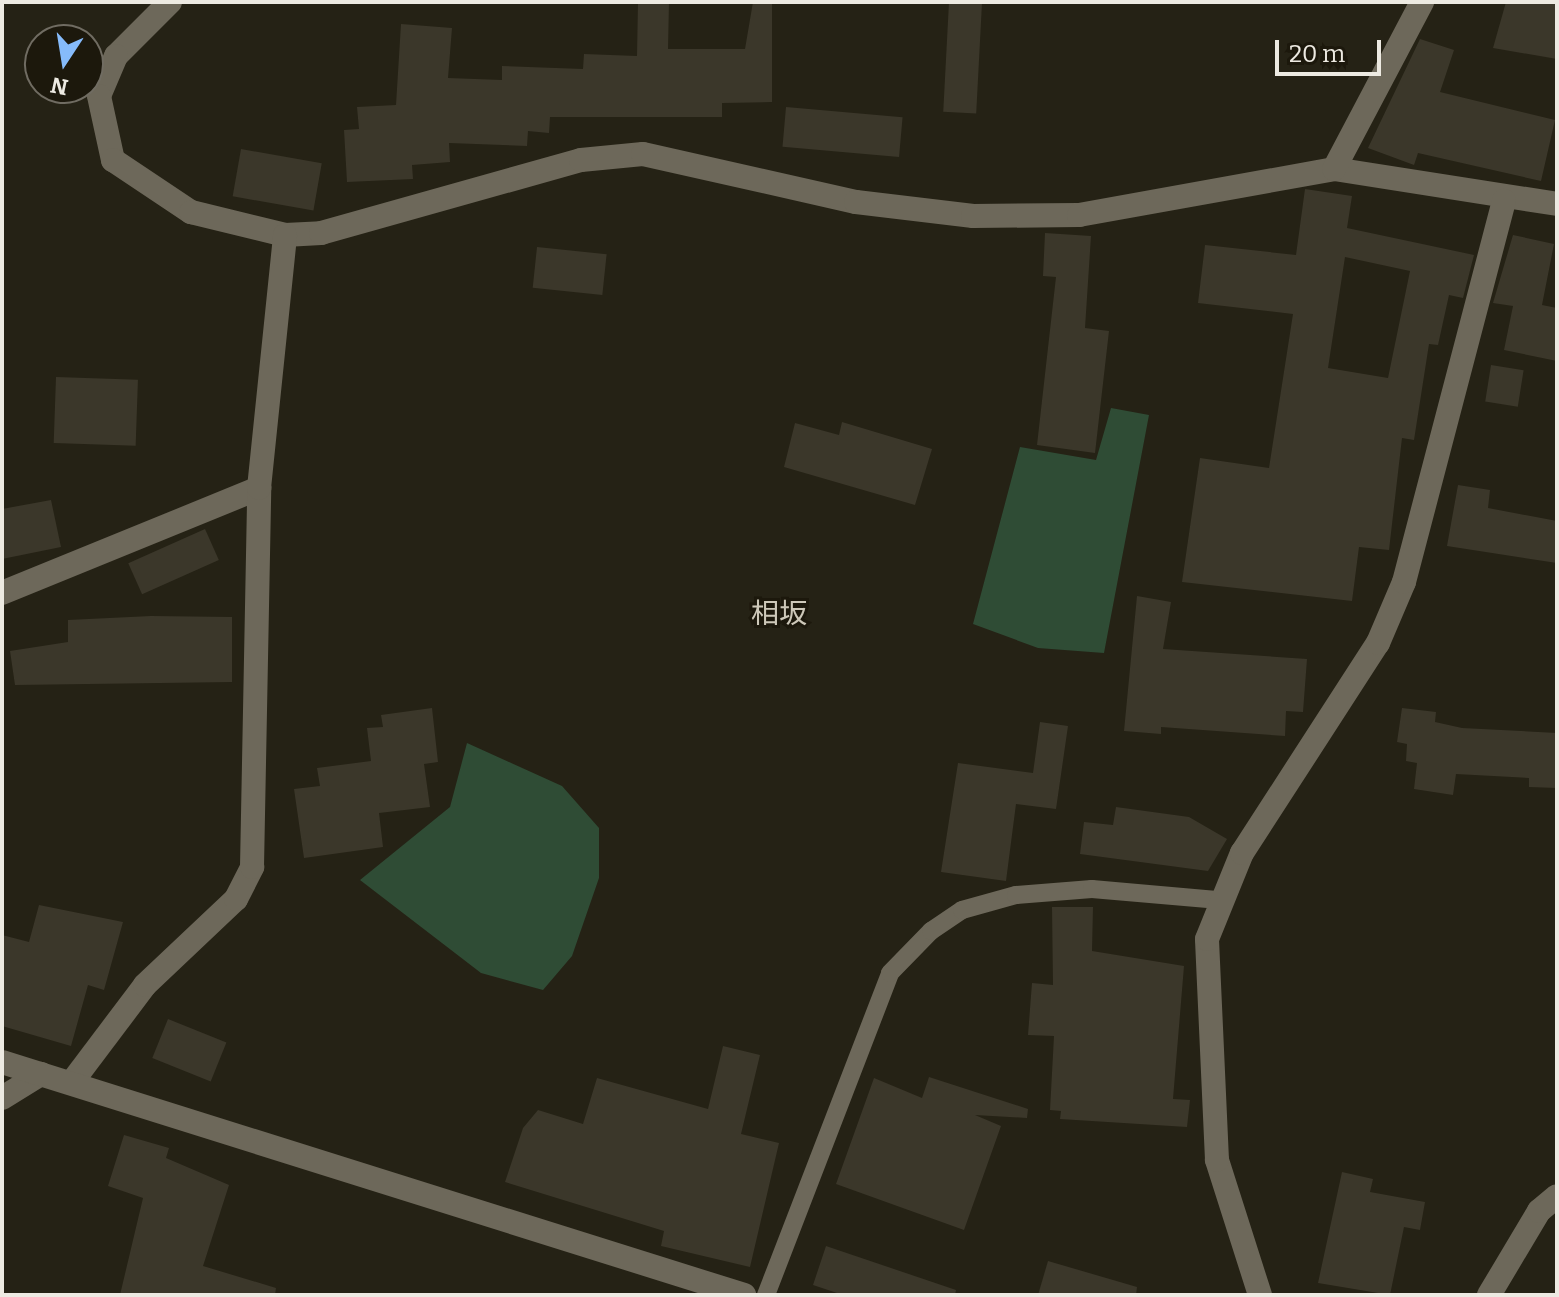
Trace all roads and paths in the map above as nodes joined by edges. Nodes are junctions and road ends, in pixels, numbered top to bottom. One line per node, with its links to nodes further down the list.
1 (170, 2): 6 (street)
2 (1422, 2): 3 (street)
3 (1334, 169): 4 (street); 6 (street)
4 (1504, 201): 5 (street); 9 (street)
5 (1557, 204)
6 (285, 235): 7 (street)
7 (259, 488): 8 (street); 12 (street)
8 (2, 593)
9 (1217, 900): 16 (lane); 17 (street)
10 (2, 1062): 11 (street)
11 (41, 1074): 12 (street); 13 (street)
12 (72, 1082): 15 (street)
13 (2, 1098)
14 (1557, 1196): 18 (street)
15 (744, 1295)
16 (766, 1295)
17 (1260, 1295)
18 (1489, 1295)

